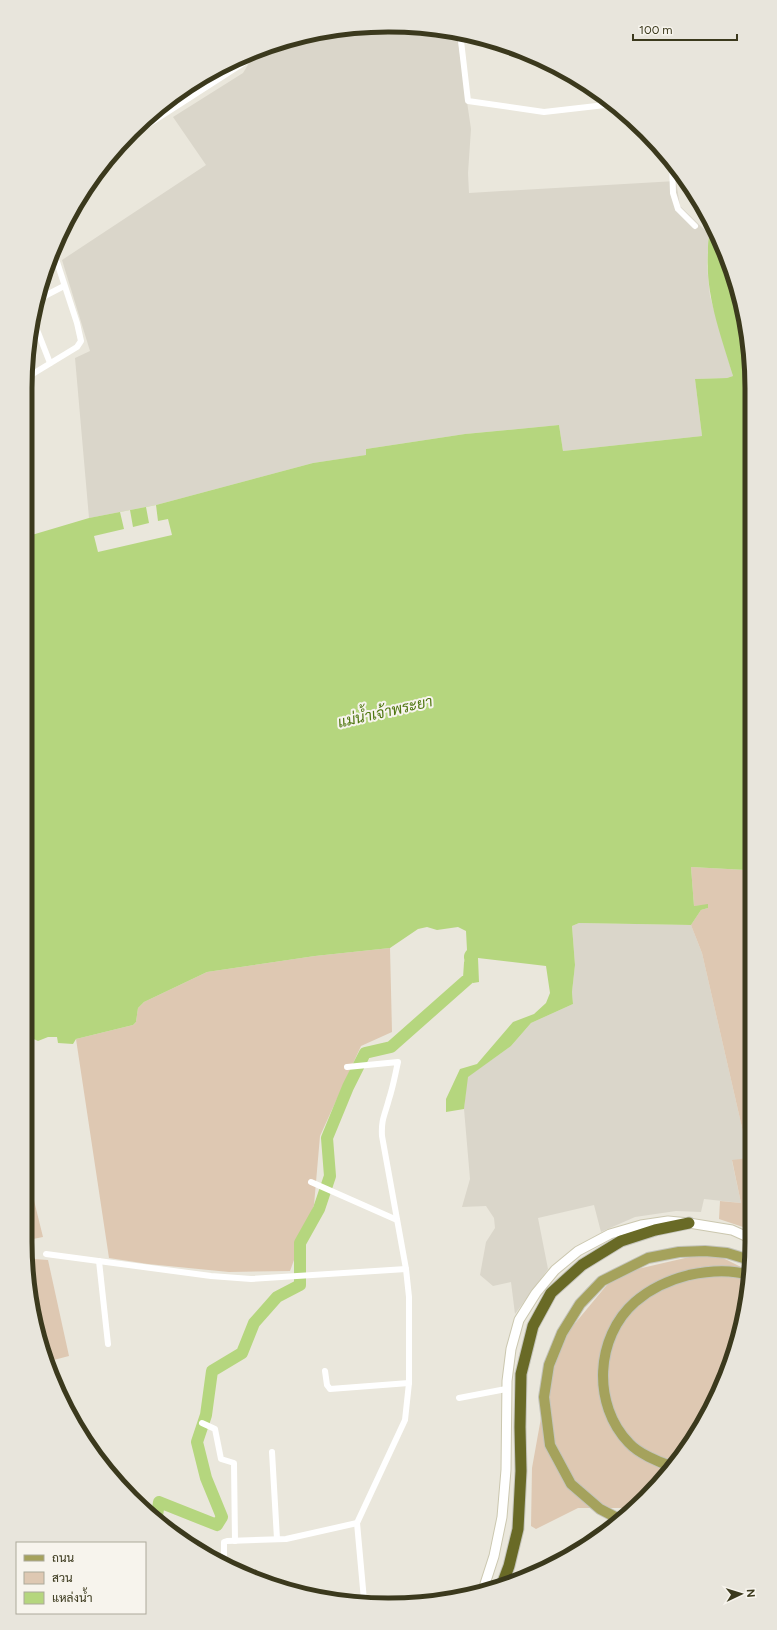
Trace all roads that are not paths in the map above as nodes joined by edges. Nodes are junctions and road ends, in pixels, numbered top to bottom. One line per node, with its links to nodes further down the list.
1 (461, 40): 3 (street)
2 (243, 63): 4 (street)
3 (605, 105)
4 (153, 120)
5 (672, 173): 6 (street)
6 (694, 226)
7 (56, 261): 8 (street)
8 (64, 286): 9 (street); 11 (street)
9 (44, 296)
10 (37, 330): 11 (street)
11 (50, 363): 12 (street)
12 (33, 374)
13 (347, 1067): 15 (street)
14 (313, 1183): 15 (street)
15 (397, 1220): 21 (street)
16 (689, 1223): 17 (street); 26 (street); 36 (highway)
17 (745, 1236)
18 (46, 1254): 20 (street)
19 (744, 1258): 31 (main road)
20 (99, 1261): 21 (street); 23 (street)
21 (406, 1269): 25 (street)
22 (743, 1274): 30 (main road)
23 (108, 1344)
24 (325, 1371): 25 (street)
25 (409, 1383): 32 (street)
26 (506, 1389): 27 (street); 37 (street)
27 (458, 1398)
28 (202, 1423): 34 (street)
29 (272, 1452): 33 (street)
30 (667, 1464)
31 (615, 1517)
32 (357, 1523): 33 (street); 38 (street)
33 (277, 1539): 34 (street)
34 (235, 1541): 35 (street)
35 (224, 1557)
36 (504, 1579)
37 (485, 1585)
38 (364, 1597)

